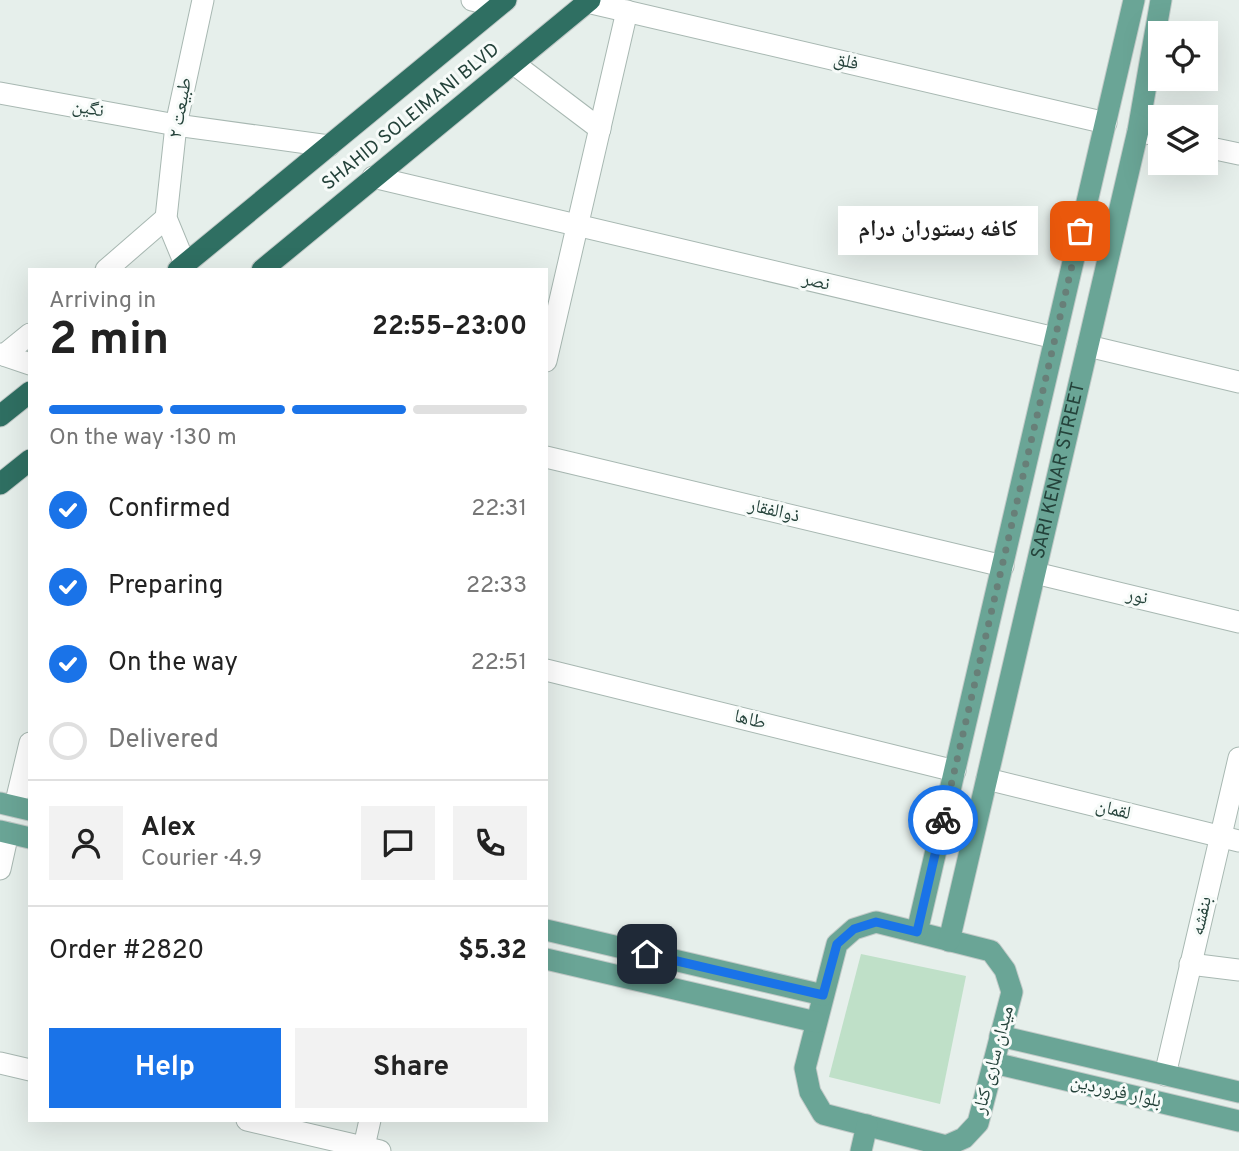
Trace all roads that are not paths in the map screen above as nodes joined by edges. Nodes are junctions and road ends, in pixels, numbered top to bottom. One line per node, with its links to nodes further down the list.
1 (203, 0): 11 (street, طبیعت ۲)
2 (472, 0): 6 (street)
3 (1134, 0): 10 (main road, SARI KENAR STREET)
4 (1161, 0): 13 (main road, SARI KENAR STREET)
5 (588, 1): 7 (street, فلق); 8 (highway, SHAHID SOLEIMANI BLVD)
6 (502, 3): 15 (highway, SHAHID SOLEIMANI BLVD)
7 (627, 11): 10 (street, فلق); 12 (street)
8 (513, 63): 12 (street); 18 (highway, SHAHID SOLEIMANI BLVD)
9 (0, 93): 11 (street, نگین)
10 (1106, 123): 13 (main road); 25 (main road, SARI KENAR STREET)
11 (176, 125): 15 (street, نگین); 19 (street, طبیعت ۲)
12 (600, 129): 20 (street)
13 (1138, 131): 14 (street); 26 (main road, SARI KENAR STREET)
14 (1148, 133)
15 (329, 146): 21 (highway, SHAHID SOLEIMANI BLVD)
16 (1218, 150): 17 (street)
17 (1239, 154)
18 (373, 177): 20 (street, نصر); 23 (highway, SHAHID SOLEIMANI BLVD)
19 (166, 218): 21 (street); 22 (street)
20 (578, 226): 25 (street, نصر); 27 (street)
21 (182, 267)
22 (108, 268)
23 (264, 268)
24 (28, 336): 28 (street)
25 (1055, 338): 26 (main road); 36 (main road, SARI KENAR STREET)
26 (1088, 346): 30 (street); 37 (main road, SARI KENAR STREET)
27 (548, 353)
28 (2, 355): 29 (street)
29 (28, 363)
30 (1239, 382)
31 (28, 393): 32 (highway)
32 (0, 416)
33 (548, 457): 36 (street, ذوالفقار)
34 (28, 462): 35 (highway)
35 (0, 484)
36 (1003, 566): 37 (main road); 42 (main road, SARI KENAR STREET)
37 (1035, 573): 38 (street, نور); 43 (main road, SARI KENAR STREET)
38 (1239, 622)
39 (548, 670): 42 (street, طاها)
40 (28, 751): 44 (street)
41 (1239, 758): 47 (street, بنفشه)
42 (955, 771): 43 (main road); 50 (main road, SARI KENAR STREET)
43 (987, 779): 47 (street, لقمان); 51 (main road, SARI KENAR STREET)
44 (15, 806): 45 (main road)
45 (4, 832): 46 (main road); 48 (street)
46 (28, 838)
47 (1230, 839): 53 (street, بنفشه)
48 (0, 869)
49 (548, 930): 55 (main road)
50 (917, 932): 51 (main road, میدان ساری کنار); 55 (main road, میدان ساری کنار)
51 (949, 940): 57 (main road, میدان ساری کنار)
52 (548, 959): 56 (main road)
53 (1190, 964): 54 (street); 61 (street, بنفشه)
54 (1239, 970)
55 (823, 995): 56 (main road, میدان ساری کنار)
56 (816, 1022): 67 (main road, میدان ساری کنار)
57 (1000, 1036): 59 (main road, میدان ساری کنار); 61 (main road, بلوار فروردین)
58 (0, 1063): 60 (street)
59 (994, 1063): 63 (main road, بلوار فروردین); 68 (main road, میدان ساری کنار)
60 (28, 1070)
61 (1165, 1074): 62 (main road, بلوار فروردین); 63 (main road)
62 (1239, 1092)
63 (1158, 1102): 64 (main road, بلوار فروردین)
64 (1239, 1121)
65 (255, 1122): 69 (street)
66 (370, 1122): 69 (street)
67 (867, 1125): 68 (main road, میدان ساری کنار); 70 (main road)
68 (893, 1142)
69 (369, 1150)
70 (862, 1151)

